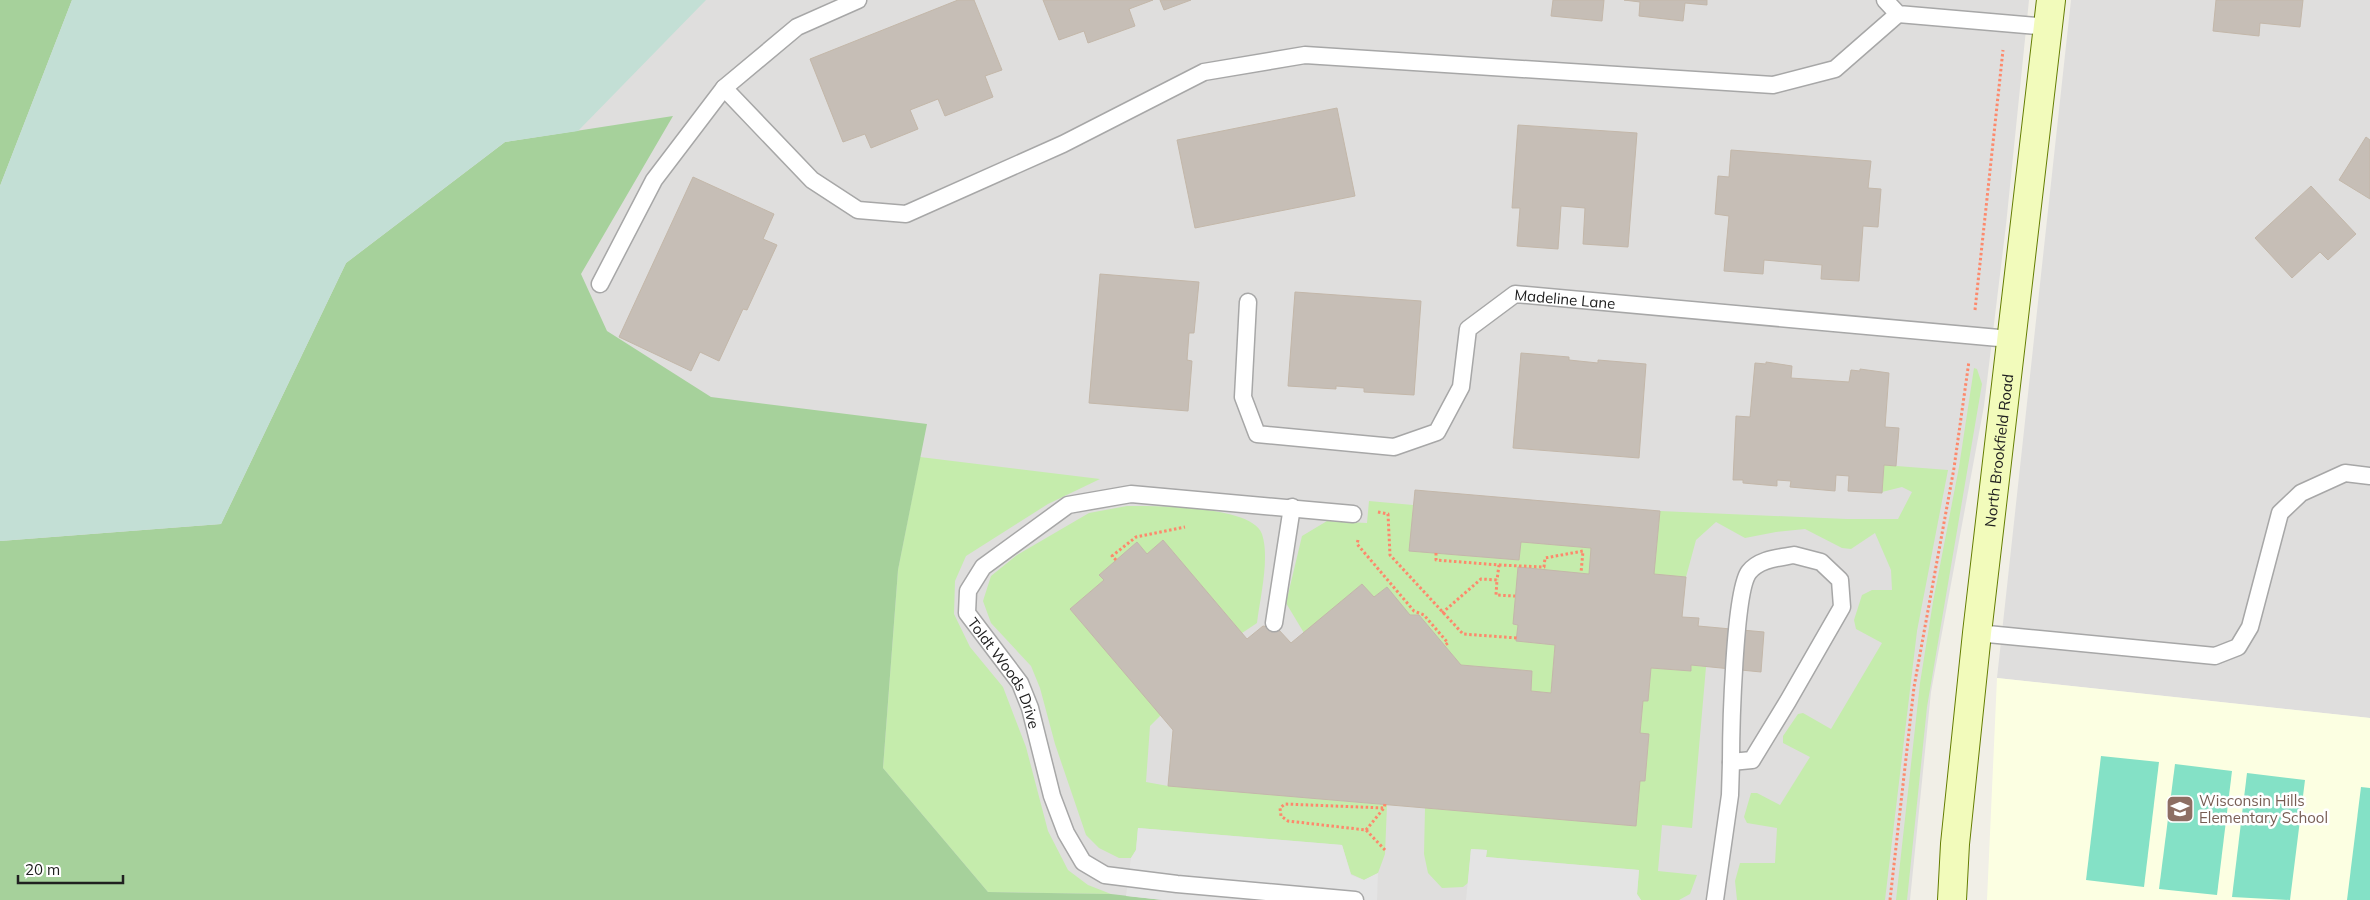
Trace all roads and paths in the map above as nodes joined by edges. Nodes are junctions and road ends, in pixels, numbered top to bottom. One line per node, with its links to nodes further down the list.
1 (858, 0): 7 (lane)
2 (1885, 0): 4 (lane)
3 (2051, 0): 6 (street, North Brookfield Road)
4 (1898, 14): 5 (lane); 7 (lane)
5 (2006, 24): 6 (lane); 10 (path)
6 (2048, 27): 11 (street, North Brookfield Road)
7 (724, 88): 8 (lane)
8 (600, 284)
9 (1248, 302): 10 (lane, Madeline Lane)
10 (1972, 337): 11 (lane, Madeline Lane); 34 (path)
11 (2010, 339): 26 (street, North Brookfield Road)
12 (2370, 476): 26 (lane)
13 (1292, 507): 15 (lane, Toldt Woods Drive); 25 (lane); 32 (lane, Toldt Woods Drive)
14 (1370, 511): 24 (path)
15 (1353, 514)
16 (1190, 526): 19 (path)
17 (1358, 534): 28 (path)
18 (1436, 553): 20 (path)
19 (1116, 560)
20 (1498, 564): 21 (path); 22 (path)
21 (1581, 573)
22 (1497, 580): 23 (path); 24 (path)
23 (1515, 596)
24 (1442, 613): 27 (path)
25 (1274, 623)
26 (1977, 633): 35 (street, North Brookfield Road)
27 (1516, 638)
28 (1444, 646)
29 (1732, 762): 29 (lane); 33 (lane)
30 (1366, 830): 30 (path); 31 (path)
31 (1385, 850)
32 (1355, 900)
33 (1715, 900)
34 (1890, 900)
35 (1952, 900)

